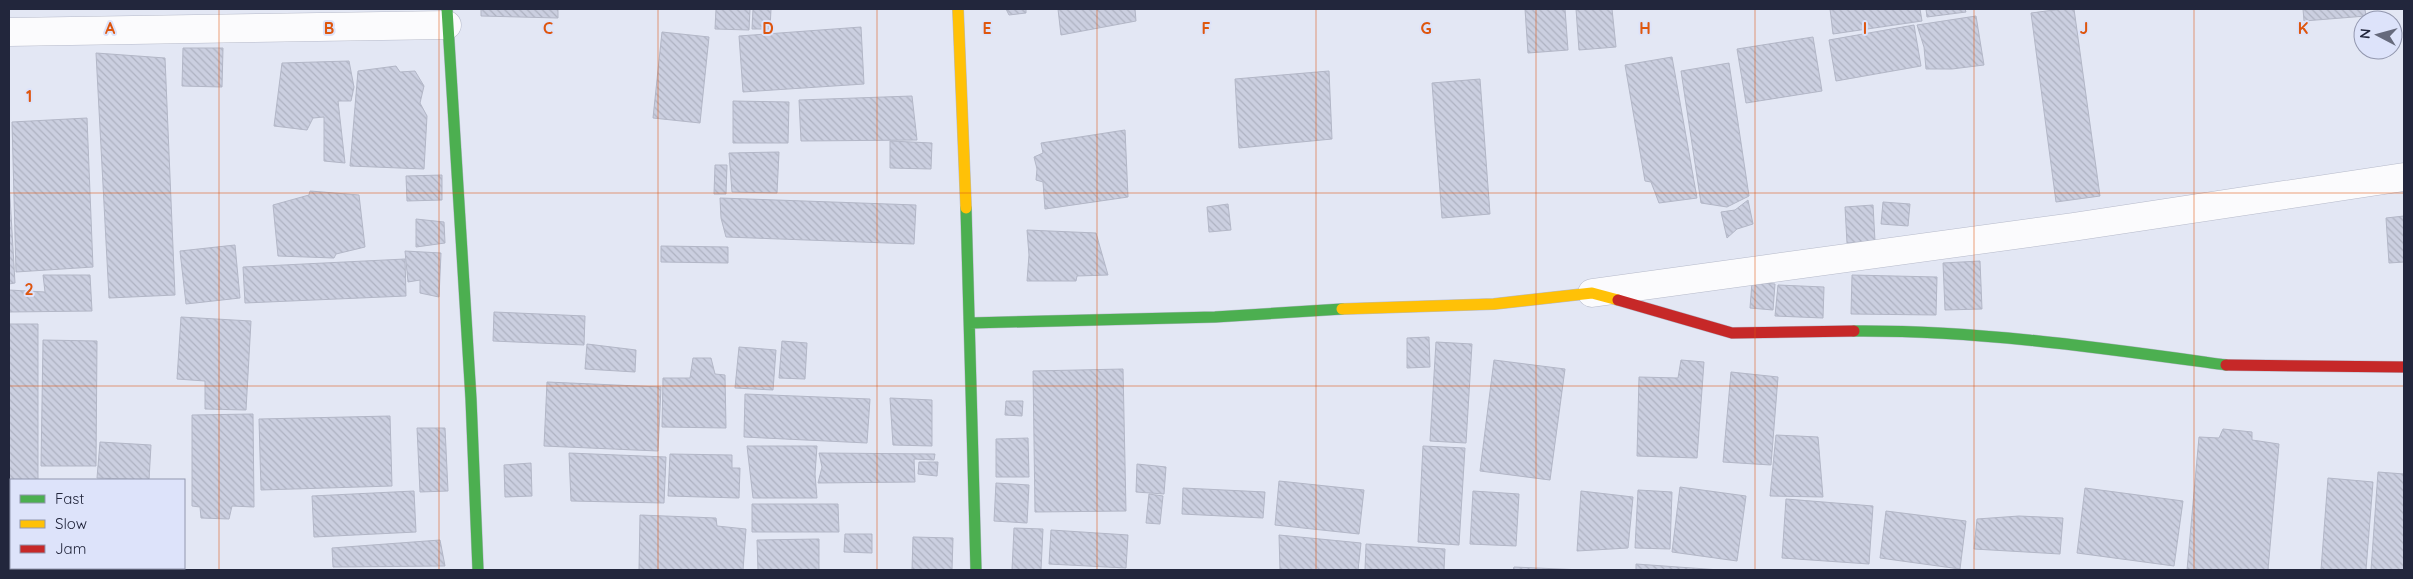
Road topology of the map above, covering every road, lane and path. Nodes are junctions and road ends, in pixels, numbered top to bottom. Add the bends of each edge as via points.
1 (958, 9) edge
2 (447, 17) edge
3 (9, 32) edge
4 (2404, 177) edge
5 (1592, 293) junction
6 (970, 323) junction
7 (2404, 367) edge
8 (478, 570) edge
9 (976, 570) edge

1 - 6 street
2 - 3 street
2 - 8 street via 472,399
4 - 5 street via 2073,227
5 - 6 street via 1494,304 1215,317
5 - 7 street via 1732,333 1979,335 2075,344 2226,365
6 - 9 street

